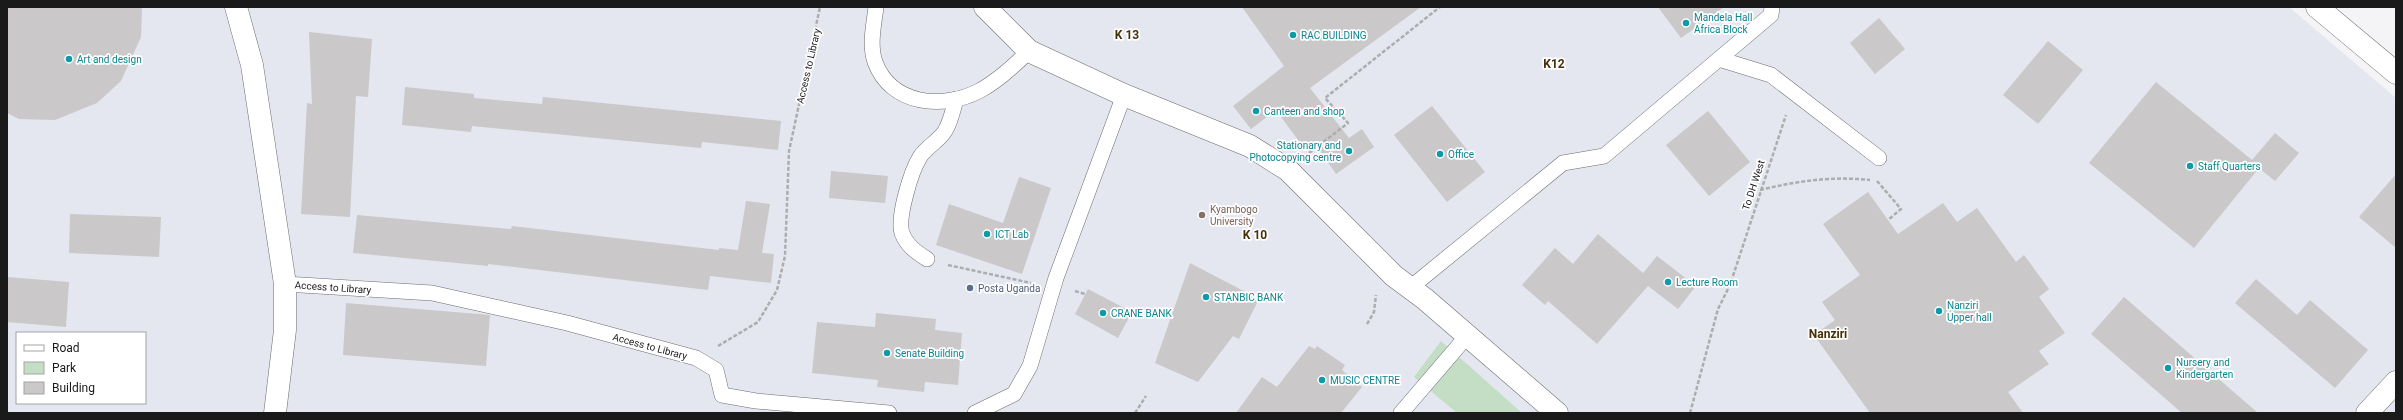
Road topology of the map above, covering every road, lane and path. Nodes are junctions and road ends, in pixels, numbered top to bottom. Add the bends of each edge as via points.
1 (236, 7) edge
2 (820, 7) edge
3 (876, 7) edge
4 (985, 7) edge
5 (1440, 7) edge
6 (1772, 7) edge
7 (2317, 7) edge
8 (1029, 51) junction
9 (1719, 59) junction
10 (2396, 73) edge
11 (1794, 91) junction
12 (1124, 95) junction
13 (956, 99) junction
14 (1879, 158) dead end
15 (1288, 170) junction
16 (1760, 190) junction
17 (1888, 220) dead end
18 (927, 259) joint
19 (285, 284) junction
20 (1054, 285) junction
21 (1410, 288) junction
22 (1468, 336) junction
23 (696, 358) junction
24 (2396, 382) edge
25 (1146, 396) dead end
26 (275, 413) edge
27 (889, 413) edge
28 (976, 413) edge
29 (1135, 413) edge
30 (1401, 413) edge
31 (1557, 413) edge
32 (1690, 413) edge
33 (2367, 413) edge

1 - 19 street via 252,65
2 - 23 path, Access to Library via 789,151 785,256 777,290 758,322
3 - 13 lane via 872,36 874,60 882,76 900,93 922,102
4 - 8 street
5 - 15 path via 1326,98 1348,123
6 - 9 lane via 1771,15
7 - 10 street
8 - 12 street
8 - 13 lane via 993,82
9 - 11 lane via 1771,75
9 - 21 lane via 1604,156 1563,163
11 - 14 lane
11 - 16 path, To DH West
12 - 15 street via 1250,146
12 - 20 lane
13 - 18 lane via 944,133 920,156 909,178 905,196 902,232 912,250
15 - 21 street via 1394,276
16 - 17 path via 1796,181 1841,177 1878,181 1901,209
16 - 32 path, To DH West via 1730,285 1718,309
18 - 20 path via 1018,282
19 - 23 lane, Access to Library via 432,293 567,323
19 - 26 street via 285,330
20 - 28 lane via 1030,366 1014,394
21 - 22 street
22 - 30 lane
22 - 31 street
23 - 27 lane via 716,370 722,395 756,401
24 - 33 street
25 - 29 path

